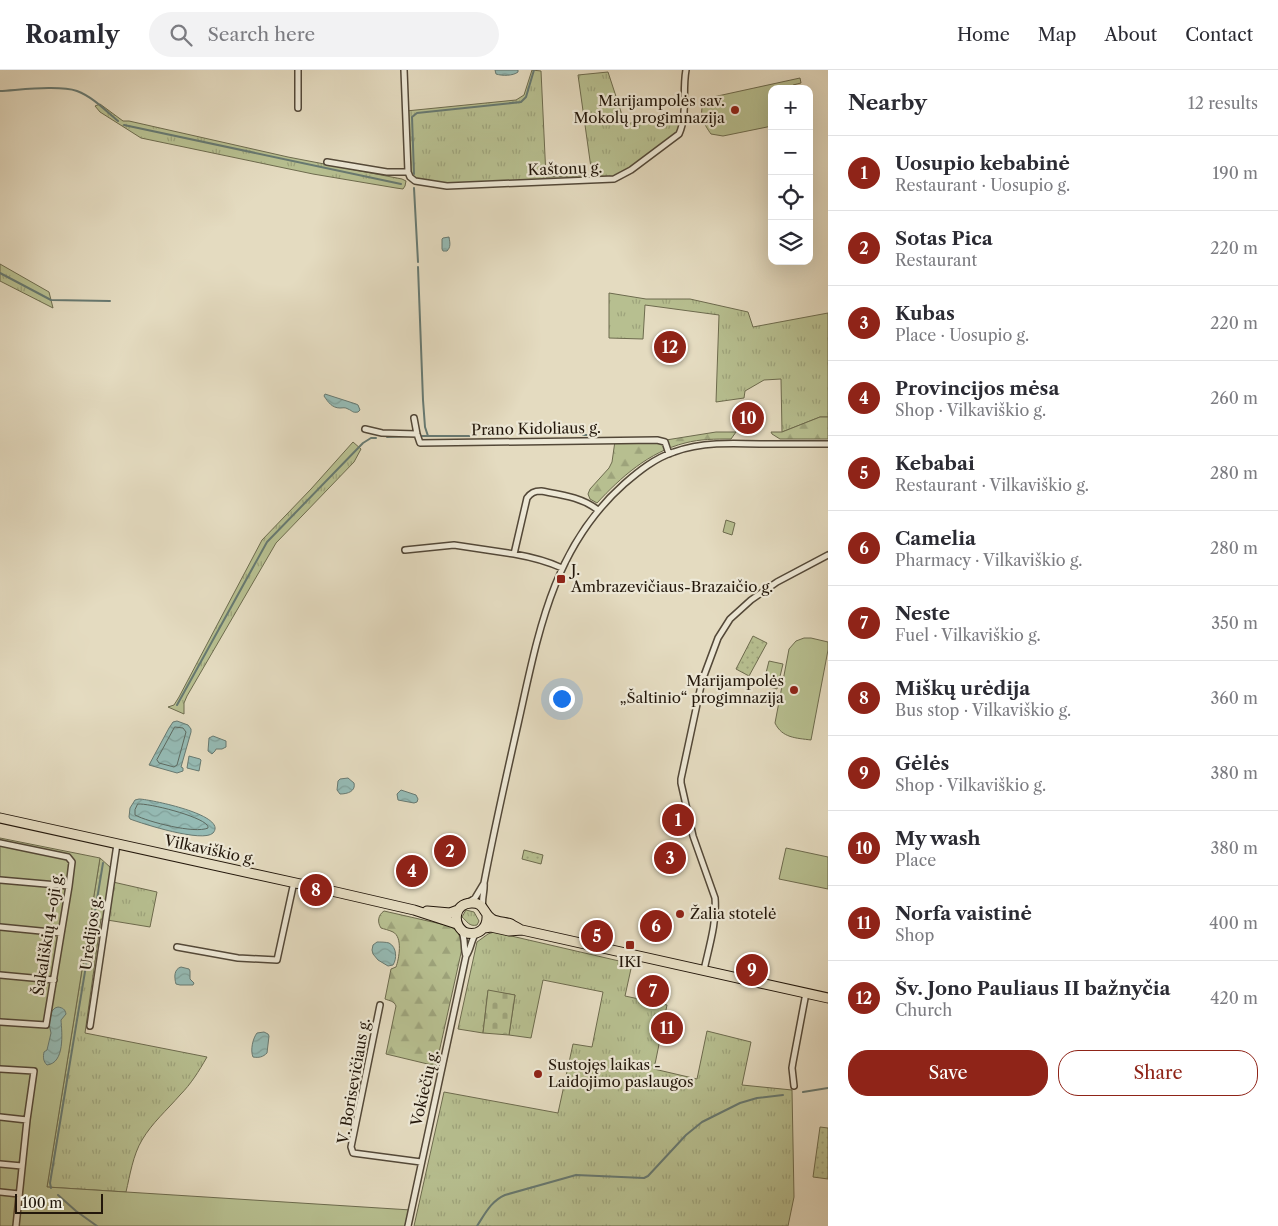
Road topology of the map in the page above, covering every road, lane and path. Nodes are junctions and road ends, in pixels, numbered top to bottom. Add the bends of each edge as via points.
1 (298, 70) edge
2 (404, 70) edge
3 (686, 70) edge
4 (298, 108) dead end
5 (327, 162) dead end
6 (408, 172) junction
7 (414, 418) dead end
8 (365, 428) dead end
9 (417, 434) junction
10 (828, 444) edge
11 (669, 454) junction
12 (598, 510) junction
13 (405, 550) dead end
14 (514, 554) junction
15 (828, 555) edge
16 (562, 568) junction
17 (0, 818) edge
18 (0, 843) edge
19 (117, 844) junction
20 (0, 880) edge
21 (294, 882) junction
22 (484, 883) junction
23 (69, 886) junction
24 (466, 904) junction
25 (414, 910) junction
26 (458, 910) junction
27 (485, 911) junction
28 (0, 927) edge
29 (459, 927) junction
30 (480, 930) junction
31 (522, 930) junction
32 (61, 933) junction
33 (177, 947) dead end
34 (466, 956) junction
35 (704, 970) junction
36 (0, 975) edge
37 (54, 980) junction
38 (806, 993) junction
39 (828, 998) edge
40 (380, 1006) dead end
41 (0, 1022) edge
42 (90, 1026) dead end
43 (0, 1069) edge
44 (794, 1086) dead end
45 (0, 1117) edge
46 (27, 1120) junction
47 (421, 1162) junction
48 (0, 1164) edge
49 (22, 1166) junction
50 (0, 1192) edge
51 (19, 1194) junction
52 (16, 1226) edge
53 (408, 1226) edge

1 - 4 street
2 - 6 street
3 - 6 street, Kaštonų g. via 685,113 679,134 614,180 447,186 415,181
5 - 6 street via 387,172
7 - 9 street
8 - 9 street via 382,433
9 - 11 street, Prano Kidoliaus g. via 420,443 657,440 665,442
10 - 11 street via 712,444
11 - 12 street via 634,475
12 - 14 street via 581,500 541,491 531,493 527,498
12 - 16 street
13 - 14 street via 454,545
14 - 16 street via 551,562
15 - 35 street via 777,582 730,619 718,638 702,681 681,778 692,836 716,905
16 - 22 street via 536,644
17 - 19 highway, Vilkaviškio g.
18 - 23 street, Šakališkių 4-oji g. via 68,857 72,862
19 - 21 highway, Vilkaviškio g.
19 - 42 street, Urėdijos g.
20 - 23 street
21 - 25 highway, Vilkaviškio g.
21 - 33 street via 277,960 238,958
22 - 24 street via 475,898
22 - 27 street via 482,904
23 - 32 street, Šakališkių 4-oji g.
24 - 26 highway
24 - 27 highway, Vilkaviškio g. via 476,903
25 - 26 highway, Vilkaviškio g.
25 - 29 highway, Vilkaviškio g.
26 - 29 highway
27 - 30 highway via 487,919
27 - 31 highway, Vilkaviškio g. via 491,918
28 - 32 street
29 - 30 highway, Vilkaviškio g. via 467,933
29 - 34 street, Vokiečių g. via 465,938
30 - 31 highway, Vilkaviškio g. via 491,927
30 - 34 street, Vokiečių g. via 472,939
31 - 35 highway, Vilkaviškio g.
32 - 37 street, Šakališkių 4-oji g.
34 - 47 street, Vokiečių g.
35 - 38 highway, Vilkaviškio g.
36 - 37 street
37 - 41 street, Šakališkių 4-oji g. via 46,1025
38 - 39 highway, Vilkaviškio g.
38 - 44 street via 793,1062
40 - 47 street, V. Borisevičiaus g. via 353,1153
43 - 46 street via 34,1071
45 - 46 street
46 - 49 street
47 - 53 street, Vokiečių g.
48 - 49 street
49 - 51 street
50 - 51 street
51 - 52 street

